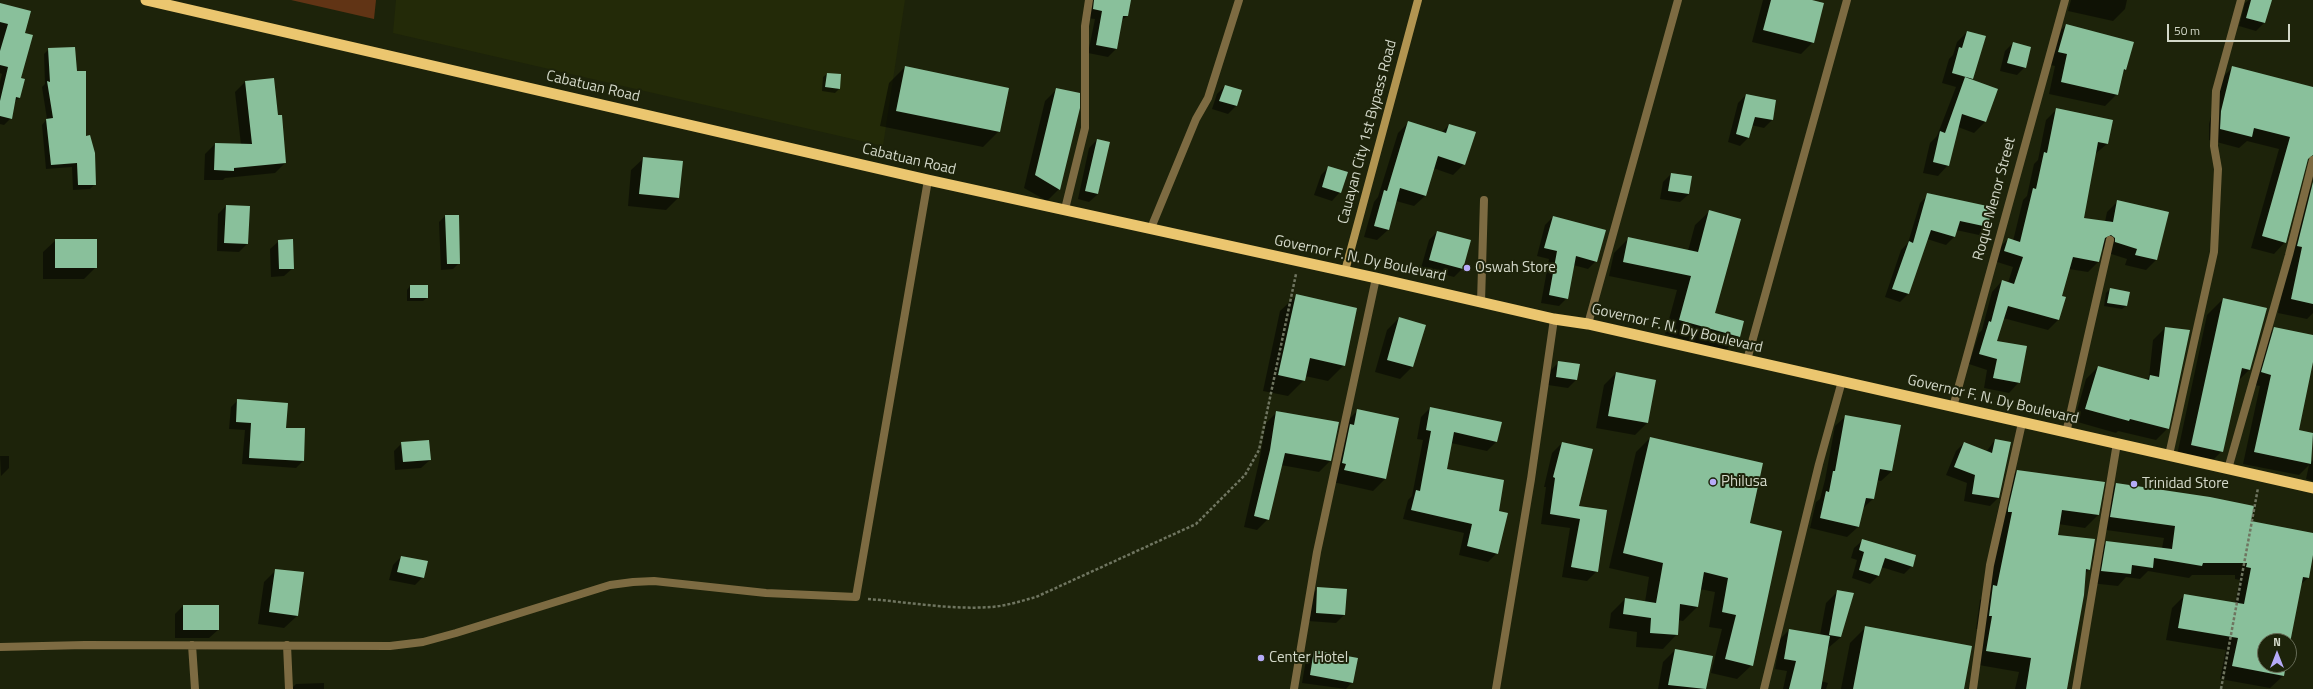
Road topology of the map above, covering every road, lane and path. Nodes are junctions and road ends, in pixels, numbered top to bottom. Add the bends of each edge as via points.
1 (146, 0) edge
2 (1089, 0) edge
3 (1239, 0) edge
4 (1418, 0) edge
5 (1678, 0) edge
6 (1847, 0) edge
7 (2065, 0) edge
8 (2241, 0) edge
9 (2313, 160) edge
10 (928, 180) junction
11 (1484, 200) dead end
12 (1033, 203) joint
13 (1065, 209) junction
14 (1151, 228) junction
15 (2110, 240) dead end
16 (1298, 261) junction
17 (1345, 271) junction
18 (1376, 278) junction
19 (1481, 302) junction
20 (1554, 319) junction
21 (1588, 324) junction
22 (1747, 360) junction
23 (1842, 380) junction
24 (1953, 407) junction
25 (2022, 423) junction
26 (2066, 433) junction
27 (2116, 443) junction
28 (2169, 455) junction
29 (2228, 469) junction
30 (2260, 476) junction
31 (2313, 488) edge
32 (856, 598) junction
33 (192, 645) junction
34 (287, 645) junction
35 (0, 647) edge
36 (195, 689) edge
37 (289, 689) edge
38 (1294, 689) edge
39 (1496, 689) edge
40 (1764, 689) edge
41 (1973, 689) edge
42 (2076, 689) edge
43 (2221, 689) edge

1 - 10 highway, Cabatuan Road
2 - 13 street via 1085,26 1085,128
3 - 14 street via 1208,98 1196,119
4 - 17 main road, Cauayan City 1st Bypass Road
5 - 21 street
6 - 22 street
7 - 24 street, Roque Menor Street
8 - 28 street via 2216,91 2214,146 2218,169 2214,252
9 - 29 street via 2289,255
10 - 12 highway, Cabatuan Road
10 - 32 street
11 - 19 street
12 - 13 highway, Governor F. N. Dy Boulevard
13 - 14 highway, Governor F. N. Dy Boulevard
14 - 16 highway, Governor F. N. Dy Boulevard
15 - 26 street
16 - 17 highway, Governor F. N. Dy Boulevard
16 - 32 path via 1259,450 1245,475 1196,524 1036,597 1014,604 972,607
17 - 18 highway, Governor F. N. Dy Boulevard
18 - 19 highway, Governor F. N. Dy Boulevard
18 - 38 street via 1317,552
19 - 20 highway, Governor F. N. Dy Boulevard
20 - 21 highway, Governor F. N. Dy Boulevard
20 - 39 street via 1531,479
21 - 22 highway, Governor F. N. Dy Boulevard
22 - 23 highway, Governor F. N. Dy Boulevard
23 - 24 highway, Governor F. N. Dy Boulevard
23 - 40 street
24 - 25 highway, Governor F. N. Dy Boulevard
25 - 26 highway, Governor F. N. Dy Boulevard
25 - 41 street via 1990,565
26 - 27 highway, Governor F. N. Dy Boulevard
27 - 28 highway, Governor F. N. Dy Boulevard
27 - 42 street
28 - 29 highway, Governor F. N. Dy Boulevard
29 - 30 highway, Governor F. N. Dy Boulevard
30 - 31 highway, Governor F. N. Dy Boulevard
30 - 43 path
32 - 34 street via 766,593 654,581 633,582 610,585 423,642 364,647
33 - 34 street
33 - 35 street
33 - 36 street
34 - 37 street

